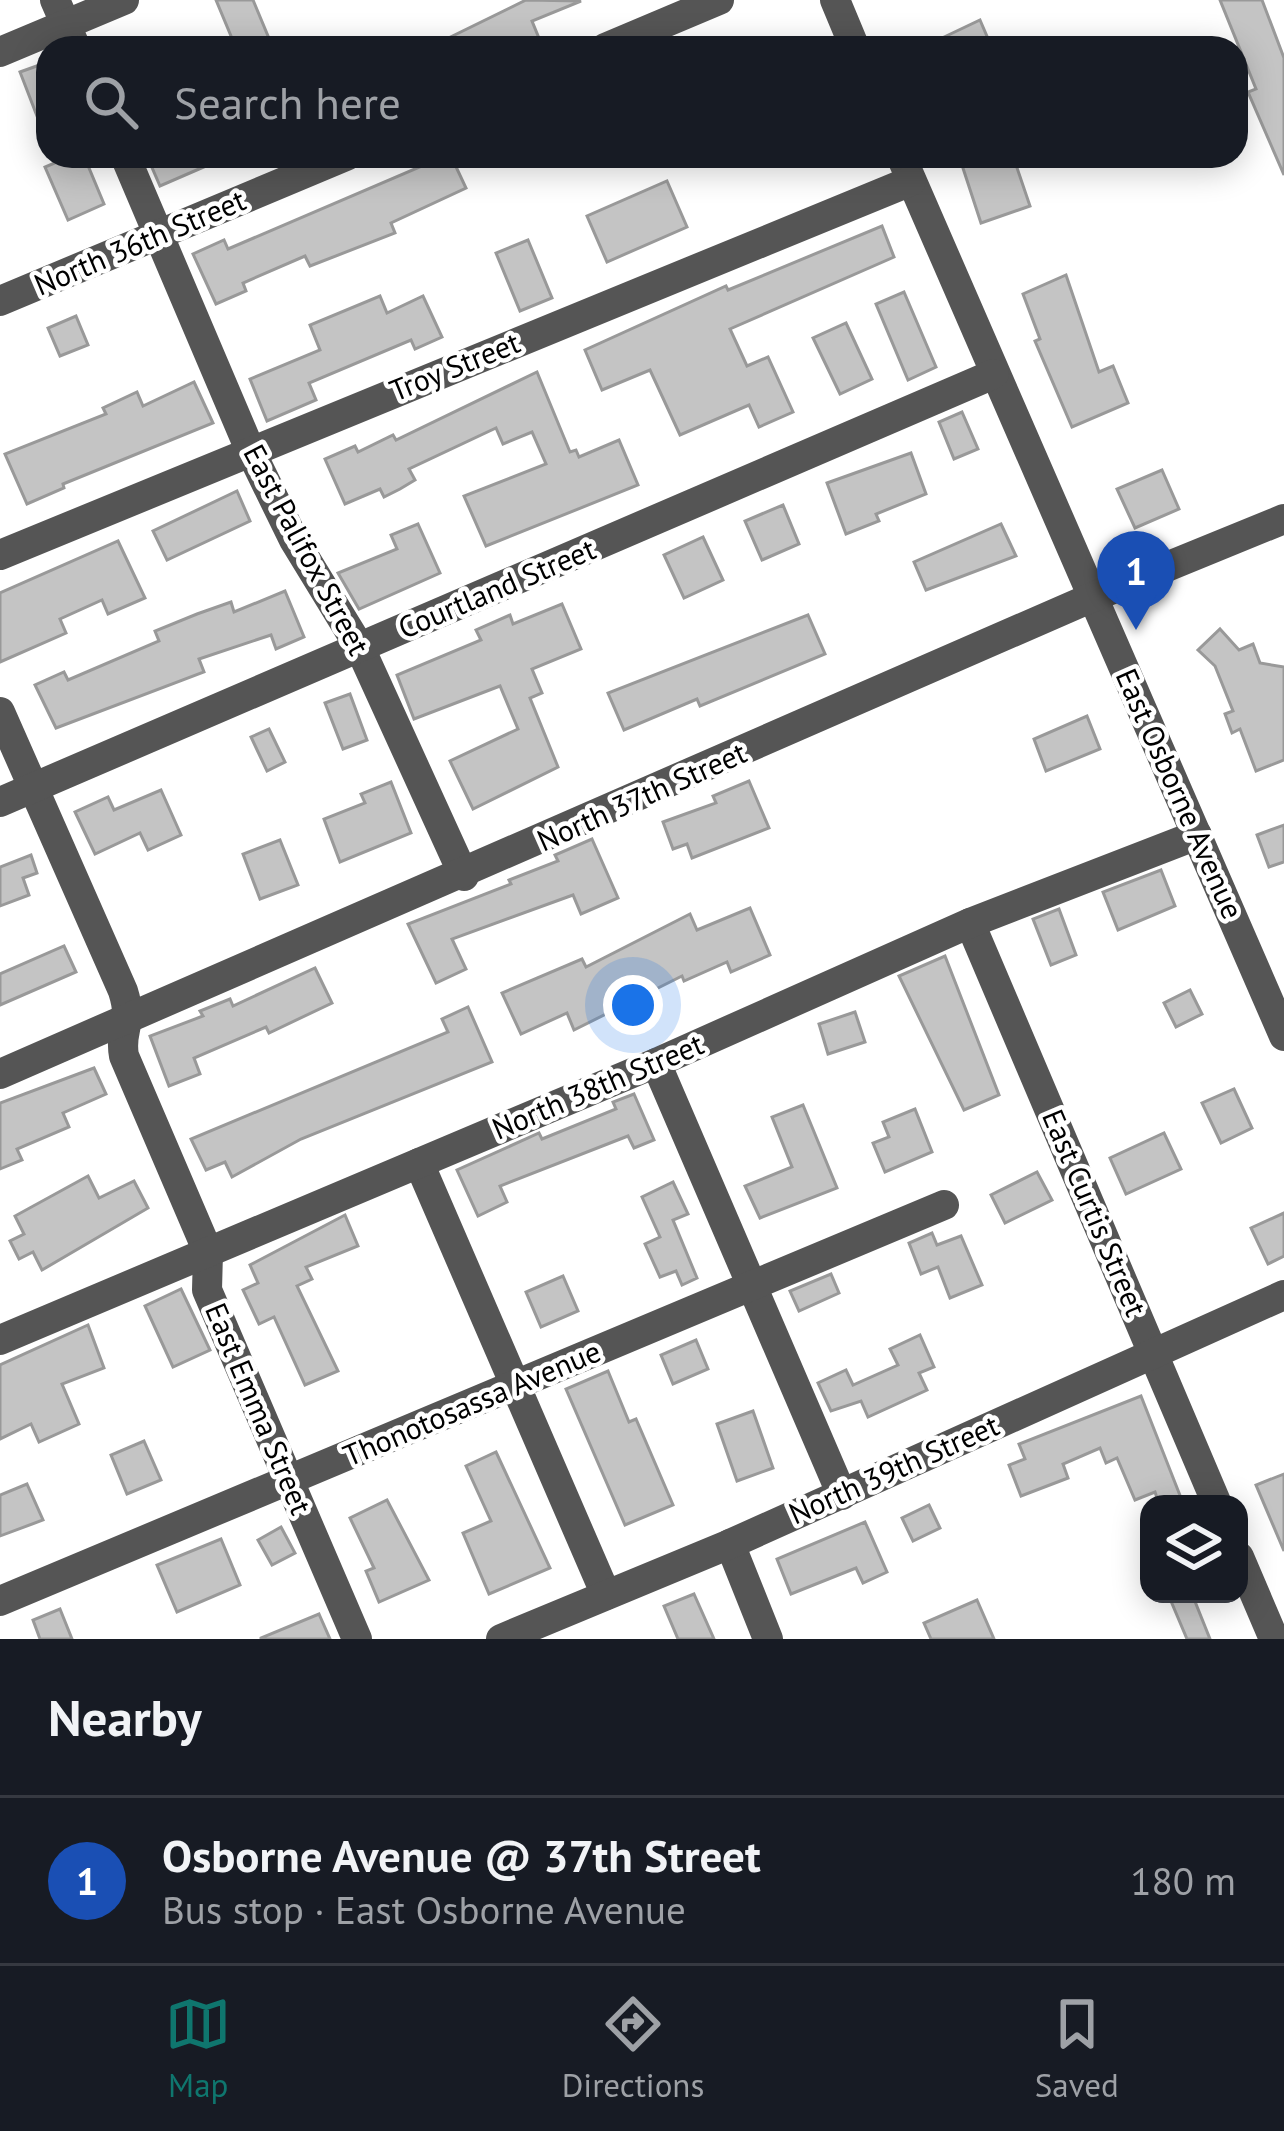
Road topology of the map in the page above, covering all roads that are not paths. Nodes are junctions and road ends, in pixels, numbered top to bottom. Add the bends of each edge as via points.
1 (124, 0) edge
2 (719, 0) edge
3 (835, 0) edge
4 (66, 24) edge
5 (38, 36) edge
6 (633, 36) edge
7 (850, 36) edge
8 (36, 37) edge
9 (0, 52) edge
10 (130, 168) edge
11 (317, 168) edge
12 (906, 168) edge
13 (160, 234) junction
14 (0, 302) edge
15 (994, 374) junction
16 (250, 450) junction
17 (1284, 520) edge
18 (0, 555) edge
19 (1093, 597) junction
20 (360, 648) junction
21 (0, 712) edge
22 (32, 788) junction
23 (0, 802) edge
24 (1197, 835) junction
25 (464, 876) junction
26 (970, 922) junction
27 (131, 1018) junction
28 (1284, 1036) edge
29 (656, 1063) junction
30 (0, 1074) edge
31 (419, 1163) junction
32 (944, 1205) dead end
33 (208, 1252) junction
34 (752, 1284) junction
35 (1284, 1295) edge
36 (0, 1340) edge
37 (1153, 1352) junction
38 (517, 1386) junction
39 (290, 1481) junction
40 (842, 1495) junction
41 (1213, 1495) edge
42 (730, 1544) junction
43 (1248, 1578) edge
44 (606, 1595) junction
45 (0, 1601) edge
46 (357, 1639) edge
47 (502, 1639) edge
48 (768, 1639) edge
49 (1274, 1639) edge

1 - 4 street
2 - 6 street
3 - 7 street
4 - 5 street
8 - 9 street
10 - 13 street, East Palifox Street
11 - 13 street, North 36th Street
12 - 15 street, East Osborne Avenue
12 - 16 street, Troy Street
13 - 14 street, North 36th Street
13 - 16 street, East Palifox Street
15 - 19 street, East Osborne Avenue
15 - 20 street, Courtland Street
16 - 18 street, Troy Street
16 - 20 street, East Palifox Street
17 - 19 street, North 37th Street
19 - 24 street, East Osborne Avenue
19 - 25 street, North 37th Street
20 - 22 street, Courtland Street
20 - 25 street, East Palifox Street
21 - 22 street, East Emma Street
22 - 23 street, Courtland Street
22 - 27 street, East Emma Street
24 - 26 street, North 38th Street
24 - 28 street, East Osborne Avenue
25 - 27 street, North 37th Street
26 - 29 street, North 38th Street
26 - 37 street, East Curtis Street
27 - 30 street, North 37th Street
27 - 33 street, East Emma Street via 124,1056
29 - 31 street, North 38th Street
29 - 34 street
31 - 33 street, North 38th Street
31 - 38 street
32 - 34 street, Thonotosassa Avenue
33 - 36 street, North 38th Street
33 - 39 street, East Emma Street via 207,1290
34 - 38 street, Thonotosassa Avenue
34 - 40 street
35 - 37 street, North 39th Street
37 - 40 street, North 39th Street
37 - 41 street, East Curtis Street
38 - 39 street, Thonotosassa Avenue
38 - 44 street
39 - 45 street, Thonotosassa Avenue
39 - 46 street, East Emma Street
40 - 42 street, North 39th Street
42 - 44 street, North 39th Street
42 - 48 street
43 - 49 street
44 - 47 street, North 39th Street

